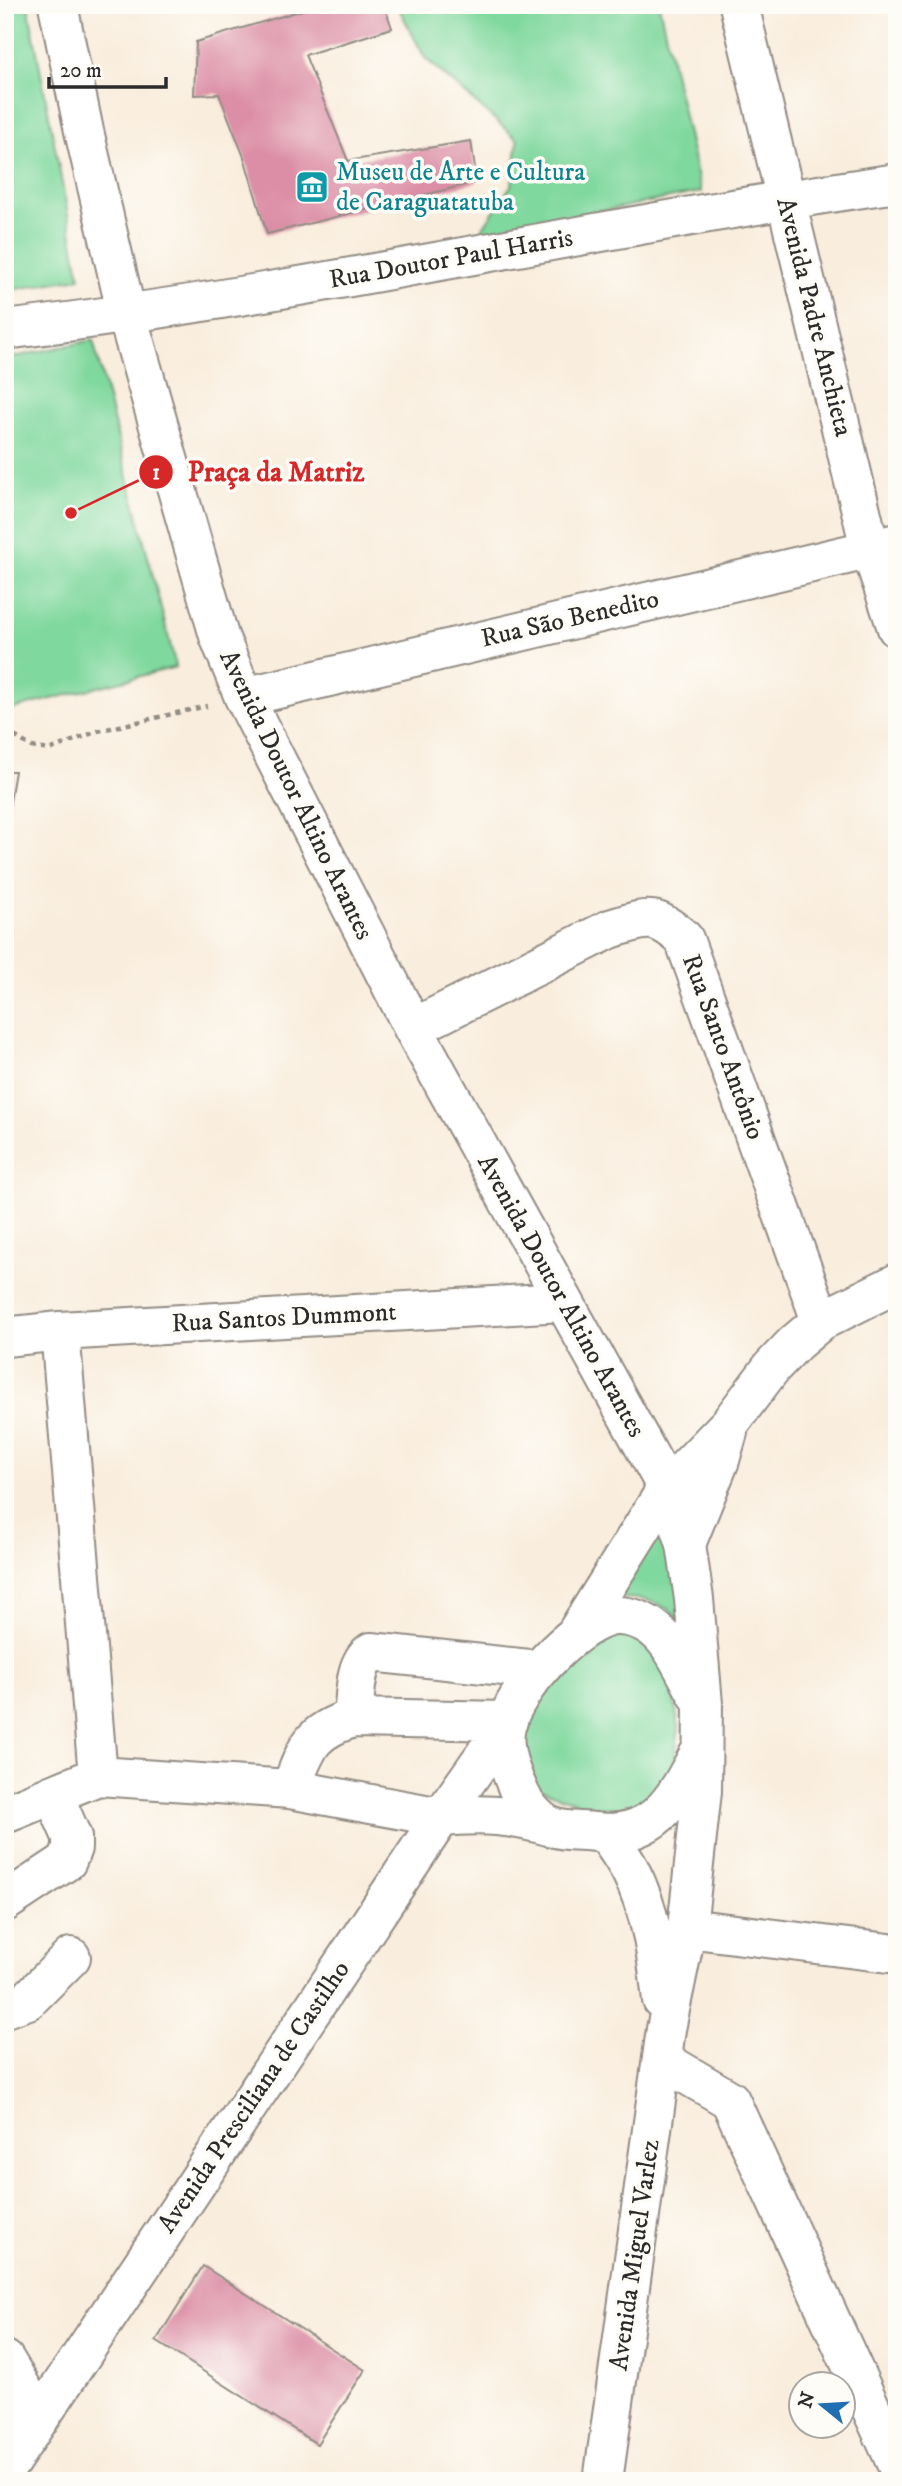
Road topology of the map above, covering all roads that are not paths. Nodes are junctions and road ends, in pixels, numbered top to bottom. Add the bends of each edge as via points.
1 (58, 5) edge
2 (739, 5) edge
3 (897, 183) edge
4 (786, 199) junction
5 (127, 315) junction
6 (5, 330) edge
7 (883, 545) edge
8 (897, 628) edge
9 (244, 697) junction
10 (413, 1028) junction
11 (897, 1283) edge
12 (563, 1302) junction
13 (821, 1321) junction
14 (60, 1331) junction
15 (5, 1336) edge
16 (730, 1423) junction
17 (667, 1488) junction
18 (686, 1544) junction
19 (575, 1634) junction
20 (539, 1670) junction
21 (703, 1704) junction
22 (353, 1718) junction
23 (507, 1723) junction
24 (702, 1747) junction
25 (98, 1776) junction
26 (290, 1789) junction
27 (53, 1794) junction
28 (5, 1814) edge
29 (441, 1817) junction
30 (552, 1827) junction
31 (606, 1833) junction
32 (5, 1902) edge
33 (687, 1928) junction
34 (897, 1954) edge
35 (71, 1956) dead end
36 (5, 2008) edge
37 (664, 2045) junction
38 (5, 2360) edge
39 (40, 2418) junction
40 (897, 2465) edge
41 (5, 2470) edge
42 (603, 2481) edge

1 - 5 street, Avenida Doutor Altino Arantes
2 - 4 street, Avenida Padre Anchieta
3 - 4 street, Rua Doutor Paul Harris
4 - 5 street, Rua Doutor Paul Harris
4 - 7 street, Avenida Padre Anchieta
5 - 6 street, Rua Doutor Paul Harris
5 - 9 street, Avenida Doutor Altino Arantes via 219,636
7 - 8 street, Avenida Padre Anchieta
7 - 9 street, Rua São Benedito
9 - 10 street, Avenida Doutor Altino Arantes
10 - 12 street, Avenida Doutor Altino Arantes
10 - 13 street, Rua Santo Antônio via 610,929 645,919 667,924 684,939
11 - 13 street
12 - 14 street, Rua Santos Dummont
12 - 17 street, Avenida Doutor Altino Arantes
13 - 16 street via 772,1367
14 - 15 street, Rua Santos Dummont
14 - 25 street
16 - 17 street
16 - 18 street
17 - 18 street, Avenida Doutor Altino Arantes
17 - 19 street
18 - 21 street, Avenida Doutor Altino Arantes
19 - 20 street
19 - 21 street via 610,1617 644,1622 657,1630 673,1651
20 - 22 street via 371,1652 359,1667
20 - 23 street
21 - 24 street
22 - 23 street
22 - 26 street via 320,1732
23 - 29 street, Avenida Presciliana de Castilho
23 - 30 street via 507,1750 520,1795
24 - 31 street via 671,1804 656,1819
24 - 33 street via 702,1791
25 - 26 street
25 - 27 street
26 - 29 street
27 - 28 street
27 - 32 street via 72,1837 67,1861
29 - 30 street via 497,1815
29 - 39 street, Avenida Presciliana de Castilho
30 - 31 street
31 - 37 street via 631,1871 643,1904 657,1956
33 - 34 street
33 - 37 street
35 - 36 street via 28,2000
37 - 40 street via 730,2099
37 - 42 street, Avenida Miguel Varlez
38 - 39 street
39 - 41 street, Avenida Presciliana de Castilho

